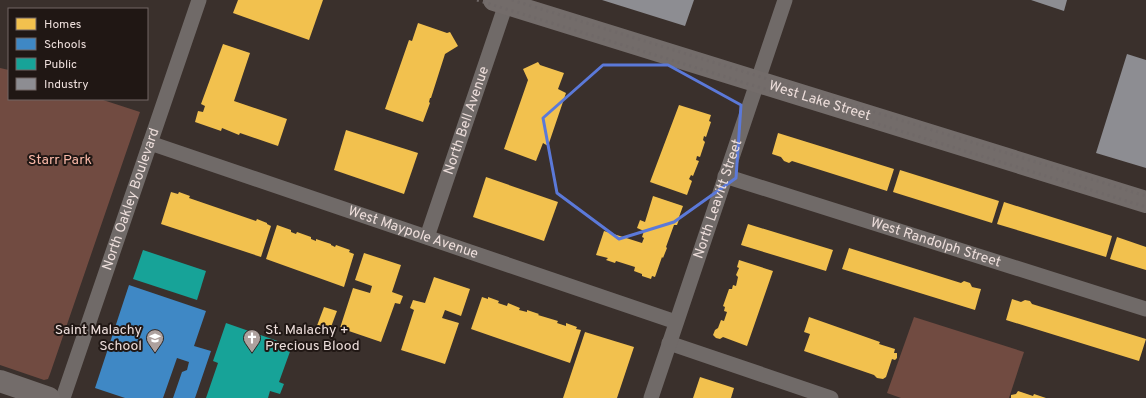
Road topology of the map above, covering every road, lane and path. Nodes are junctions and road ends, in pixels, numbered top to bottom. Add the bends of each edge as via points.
1 (199, 0) edge
2 (785, 0) edge
3 (500, 2) edge
4 (757, 82) junction
5 (150, 143) junction
6 (725, 176) junction
7 (1146, 202) edge
8 (427, 237) junction
9 (1146, 309) edge
10 (676, 322) junction
11 (669, 343) junction
12 (0, 381) edge
13 (49, 398) edge
14 (63, 398) edge
15 (651, 398) edge
16 (831, 398) edge

1 - 5 street, North Oakley Boulevard
2 - 4 street, North Leavitt Street
3 - 4 main road, West Lake Street
3 - 8 street, North Bell Avenue
4 - 6 street, North Leavitt Street
4 - 7 main road, West Lake Street
5 - 8 street, West Maypole Avenue
5 - 14 street, North Oakley Boulevard
6 - 9 street, West Randolph Street
6 - 10 street, North Leavitt Street
8 - 10 street, West Maypole Avenue
10 - 11 street, North Leavitt Street
11 - 15 street, North Leavitt Street
11 - 16 street
12 - 13 main road

